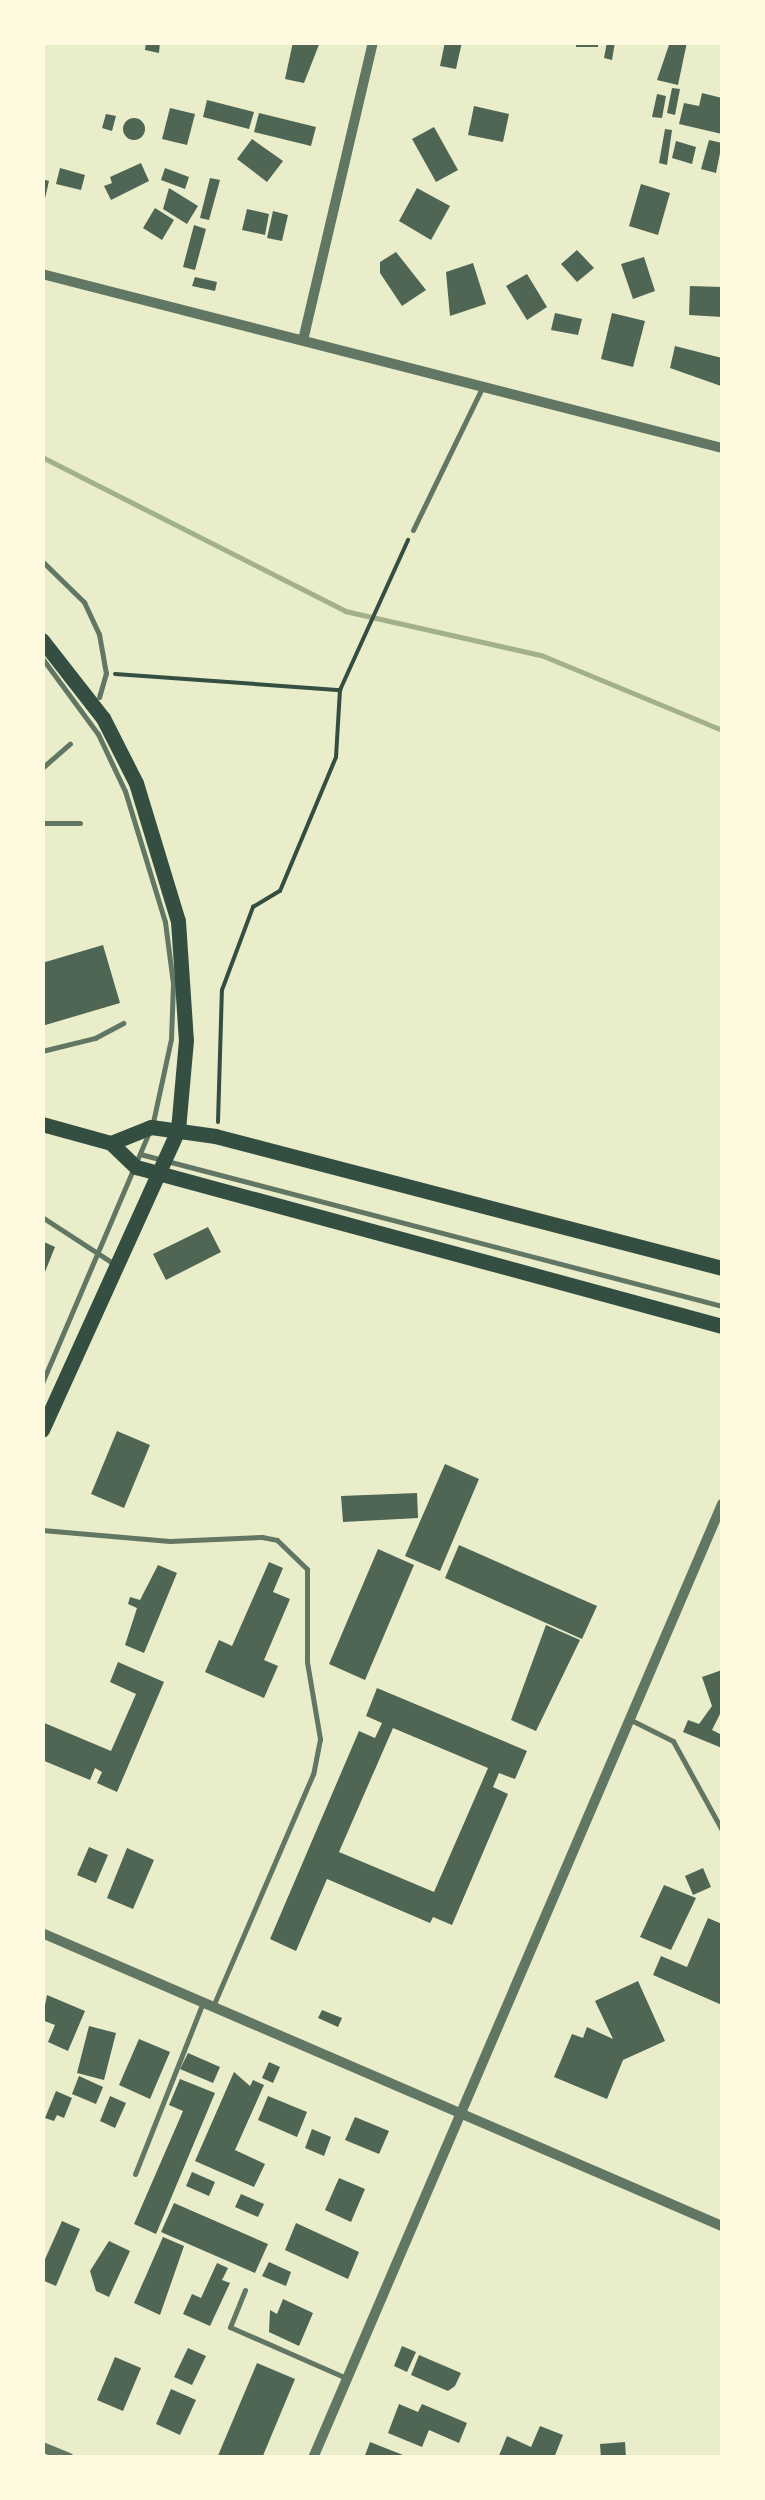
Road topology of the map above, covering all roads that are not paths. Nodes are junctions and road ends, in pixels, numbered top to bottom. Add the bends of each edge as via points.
1 (373, 42) edge
2 (42, 274) edge
3 (304, 336) junction
4 (484, 385) junction
5 (722, 448) edge
6 (412, 530) road end
7 (42, 561) edge
8 (42, 640) edge
9 (42, 658) edge
10 (98, 697) dead end
11 (70, 744) dead end
12 (42, 768) edge
13 (42, 824) edge
14 (80, 824) dead end
15 (123, 1022) dead end
16 (42, 1051) edge
17 (42, 1124) edge
18 (151, 1127) junction
19 (178, 1130) junction
20 (110, 1143) junction
21 (138, 1160) junction
22 (164, 1166) junction
23 (42, 1217) edge
24 (107, 1259) junction
25 (722, 1268) edge
26 (722, 1306) edge
27 (722, 1326) edge
28 (42, 1382) edge
29 (44, 1424) edge
30 (721, 1510) edge
31 (42, 1530) edge
32 (630, 1720) junction
33 (722, 1830) edge
34 (42, 1933) edge
35 (208, 2004) junction
36 (464, 2112) junction
37 (135, 2174) dead end
38 (722, 2226) edge
39 (245, 2290) dead end
40 (346, 2378) junction
41 (42, 2446) edge
42 (69, 2458) edge
43 (313, 2458) edge

1 - 3 street
2 - 3 street
3 - 4 street
4 - 5 street
4 - 6 lane
7 - 10 lane via 84,602 106,673
8 - 19 main road via 103,718 160,852 185,978
9 - 18 lane via 98,734 125,790 165,922 171,1039
11 - 12 lane
13 - 14 lane
15 - 16 lane via 96,1038
17 - 20 main road
18 - 19 main road
18 - 20 main road
18 - 21 lane
19 - 22 main road
19 - 25 main road
20 - 21 main road
21 - 22 main road
21 - 24 lane
22 - 24 main road
22 - 26 lane
22 - 27 main road
23 - 24 lane
24 - 28 lane
24 - 29 main road
30 - 32 street
31 - 35 lane via 170,1540 262,1537 287,1548 307,1569 307,1662 320,1738 314,1774
32 - 33 lane via 672,1741
32 - 36 street
34 - 35 street
35 - 36 street
35 - 37 lane
36 - 38 street
36 - 40 street
39 - 40 lane via 230,2327
40 - 43 street
41 - 42 street

